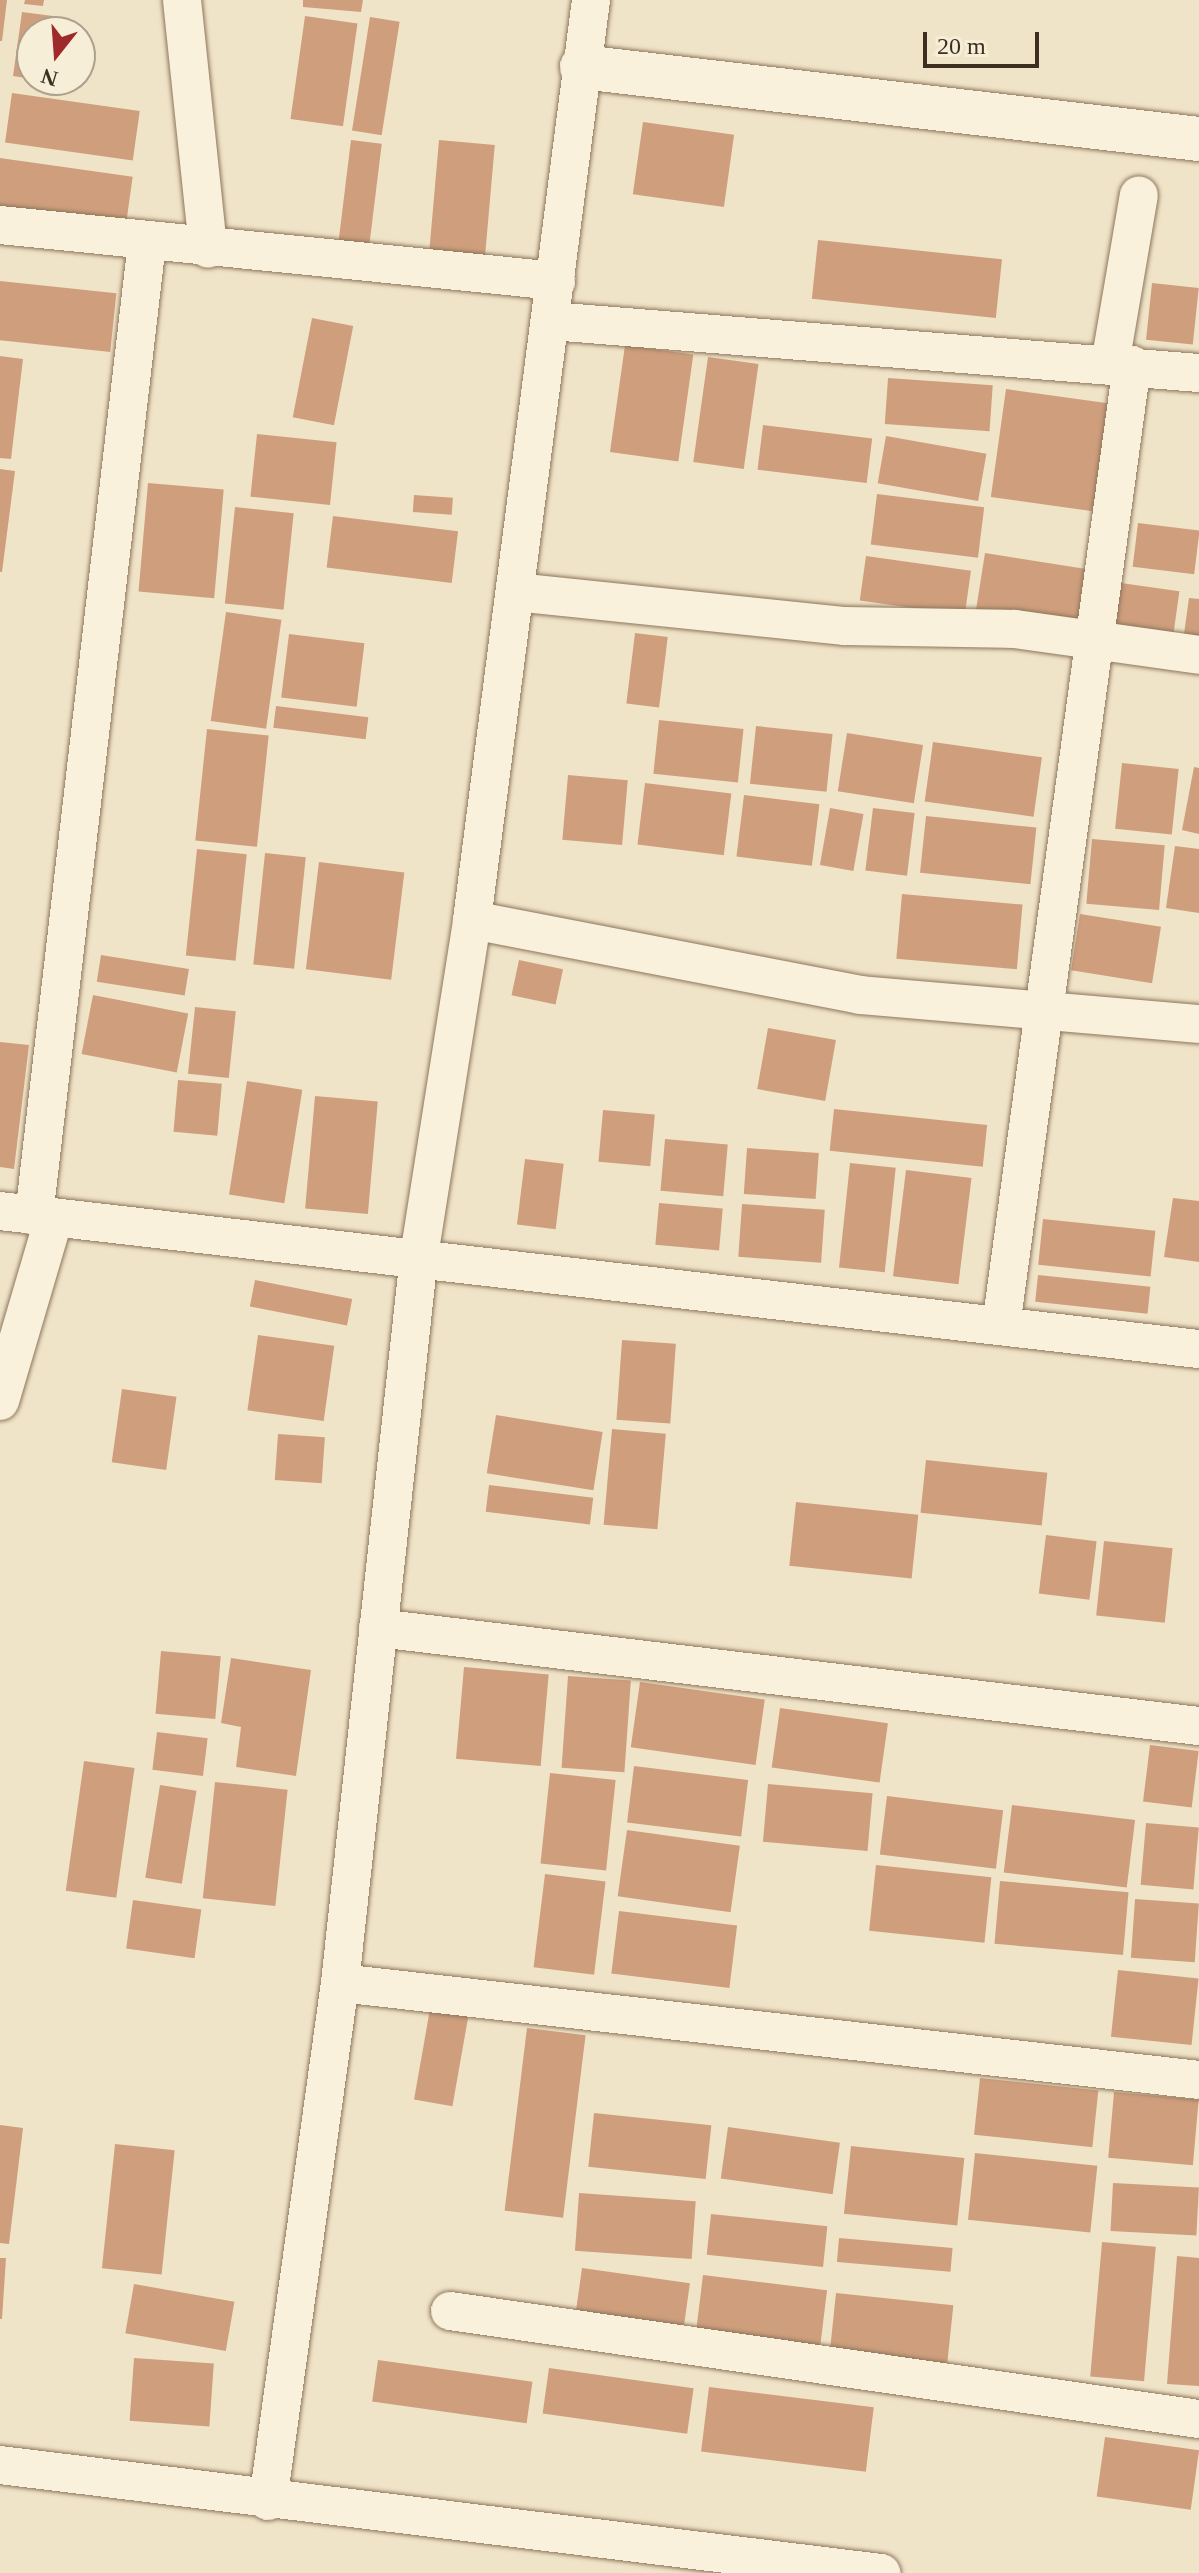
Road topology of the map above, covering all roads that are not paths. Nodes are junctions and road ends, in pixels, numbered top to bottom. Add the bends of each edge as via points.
1 (182, 0) edge
2 (591, 0) edge
3 (582, 67) junction
4 (1199, 139) edge
5 (1139, 195) dead end
6 (0, 225) edge
7 (147, 242) junction
8 (208, 249) junction
9 (556, 281) junction
10 (551, 321) junction
11 (1121, 364) junction
12 (1199, 373) edge
13 (515, 592) junction
14 (1095, 640) junction
15 (1199, 655) edge
16 (472, 920) junction
17 (1042, 1015) junction
18 (1199, 1024) edge
19 (29, 1215) edge
20 (419, 1256) junction
21 (1001, 1326) junction
22 (1199, 1349) edge
23 (0, 1401) edge
24 (378, 1628) junction
25 (1199, 1726) edge
26 (340, 1983) junction
27 (1199, 2080) edge
28 (450, 2311) dead end
29 (1199, 2419) edge
30 (0, 2465) edge
31 (268, 2501) junction
32 (881, 2573) edge

1 - 8 street
2 - 3 street
3 - 4 street
3 - 9 street
5 - 11 street
6 - 7 street
7 - 8 street
7 - 19 street
8 - 9 street
9 - 10 street
10 - 11 street
10 - 13 street
11 - 12 street
11 - 14 street
13 - 14 street via 830,624 1015,629
13 - 16 street
14 - 15 street
14 - 17 street
16 - 17 street via 860,995
16 - 20 street
17 - 18 street
17 - 21 street
19 - 20 street
19 - 23 street
20 - 21 street
20 - 24 street
21 - 22 street
24 - 25 street
24 - 26 street
26 - 27 street
26 - 31 street
28 - 29 street
30 - 31 street
31 - 32 street

